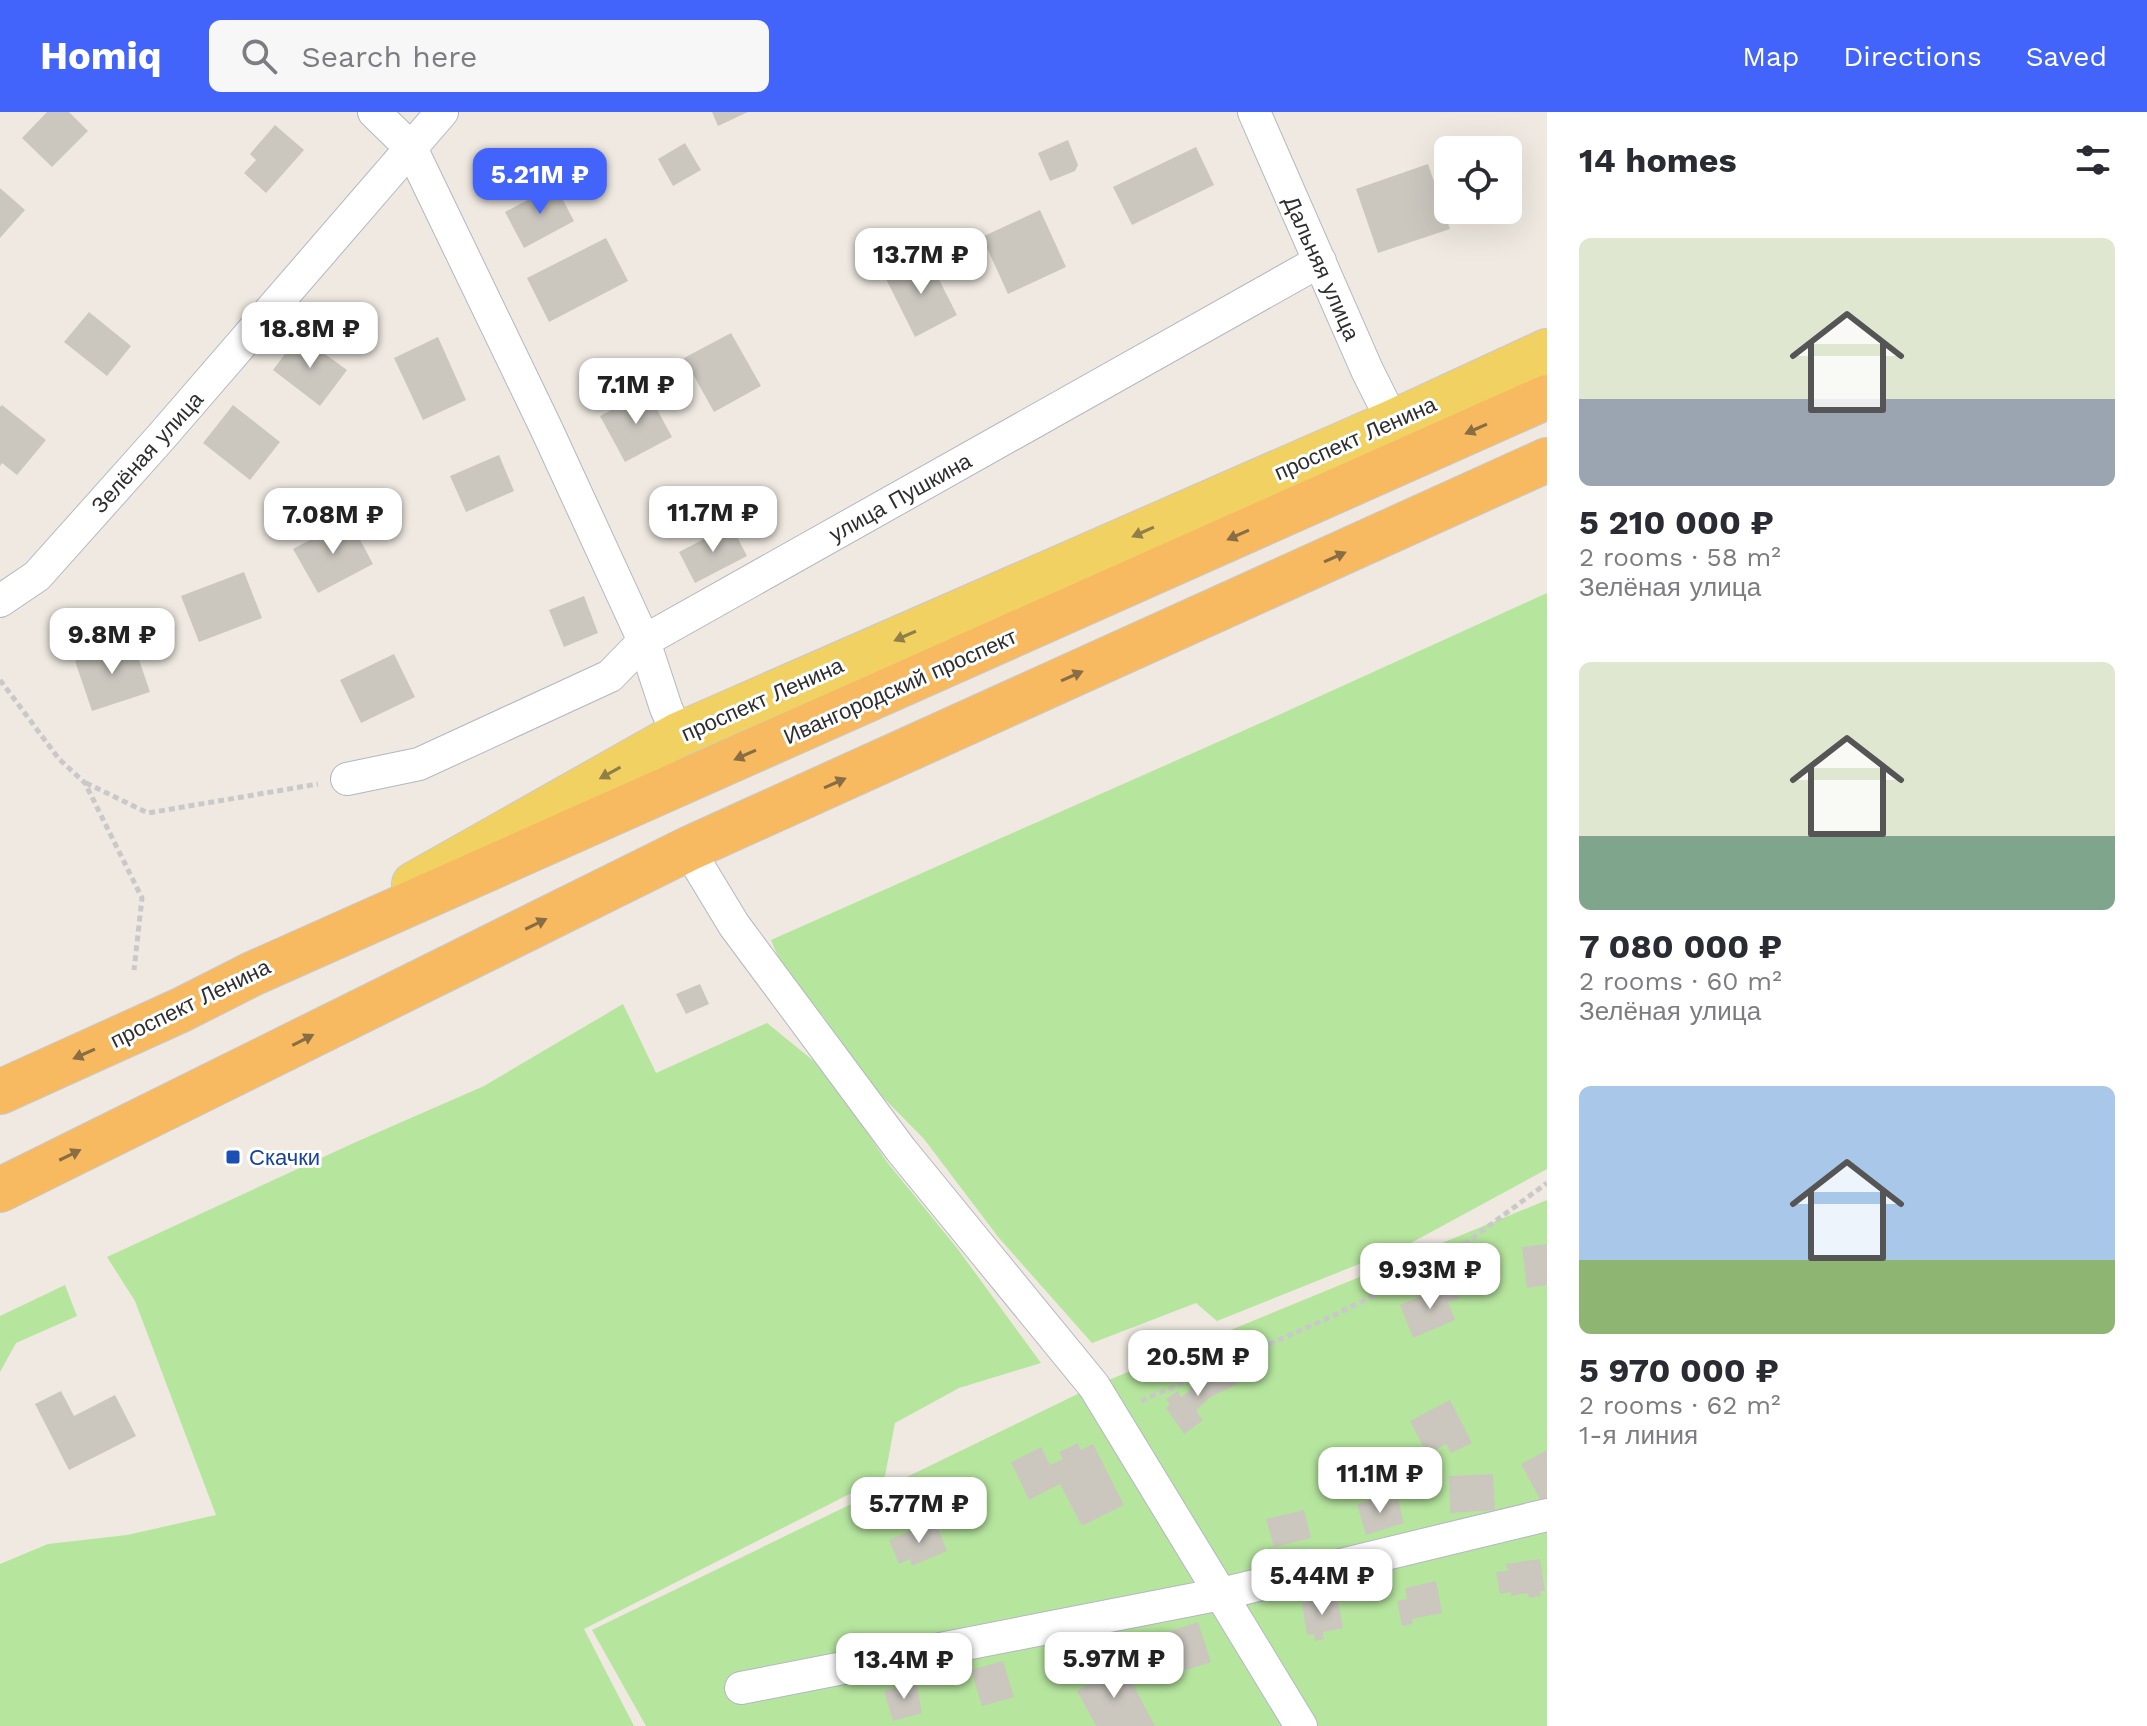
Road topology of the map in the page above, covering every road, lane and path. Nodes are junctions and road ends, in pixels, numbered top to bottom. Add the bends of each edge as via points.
1 (374, 112) edge
2 (442, 112) edge
3 (1254, 112) edge
4 (411, 148) junction
5 (1320, 261) junction
6 (1547, 351) edge
7 (1547, 397) edge
8 (1393, 422) junction
9 (1547, 460) edge
10 (0, 601) edge
11 (644, 641) junction
12 (0, 680) edge
13 (678, 735) junction
14 (347, 779) joint
15 (85, 783) junction
16 (688, 849) junction
17 (134, 970) dead end
18 (252, 974) junction
19 (0, 1092) edge
20 (1547, 1183) edge
21 (0, 1190) edge
22 (1111, 1415) junction
23 (1547, 1515) edge
24 (1221, 1594) junction
25 (741, 1688) dead end
26 (1301, 1726) edge

1 - 4 street
2 - 4 street, Зелёная улица
3 - 5 street, Дальняя улица
4 - 10 street, Зелёная улица via 37,576
4 - 11 street
5 - 8 street, Дальняя улица
5 - 11 street, улица Пушкина
6 - 8 main road, проспект Ленина
7 -> 18 highway, Ивангородский проспект
8 -> 13 main road, проспект Ленина
16 -> 9 highway
11 - 13 street
11 - 14 street, улица Пушкина via 610,676 419,764
12 - 15 path via 59,759
13 -> 18 main road, проспект Ленина
14 - 15 path via 148,813
15 - 17 path via 142,898
21 -> 16 highway
16 - 22 street via 734,925 901,1150 1094,1386
18 -> 19 highway, проспект Ленина
20 - 22 path via 1421,1276
22 - 24 street
23 - 24 street
24 - 25 street
24 - 26 street

